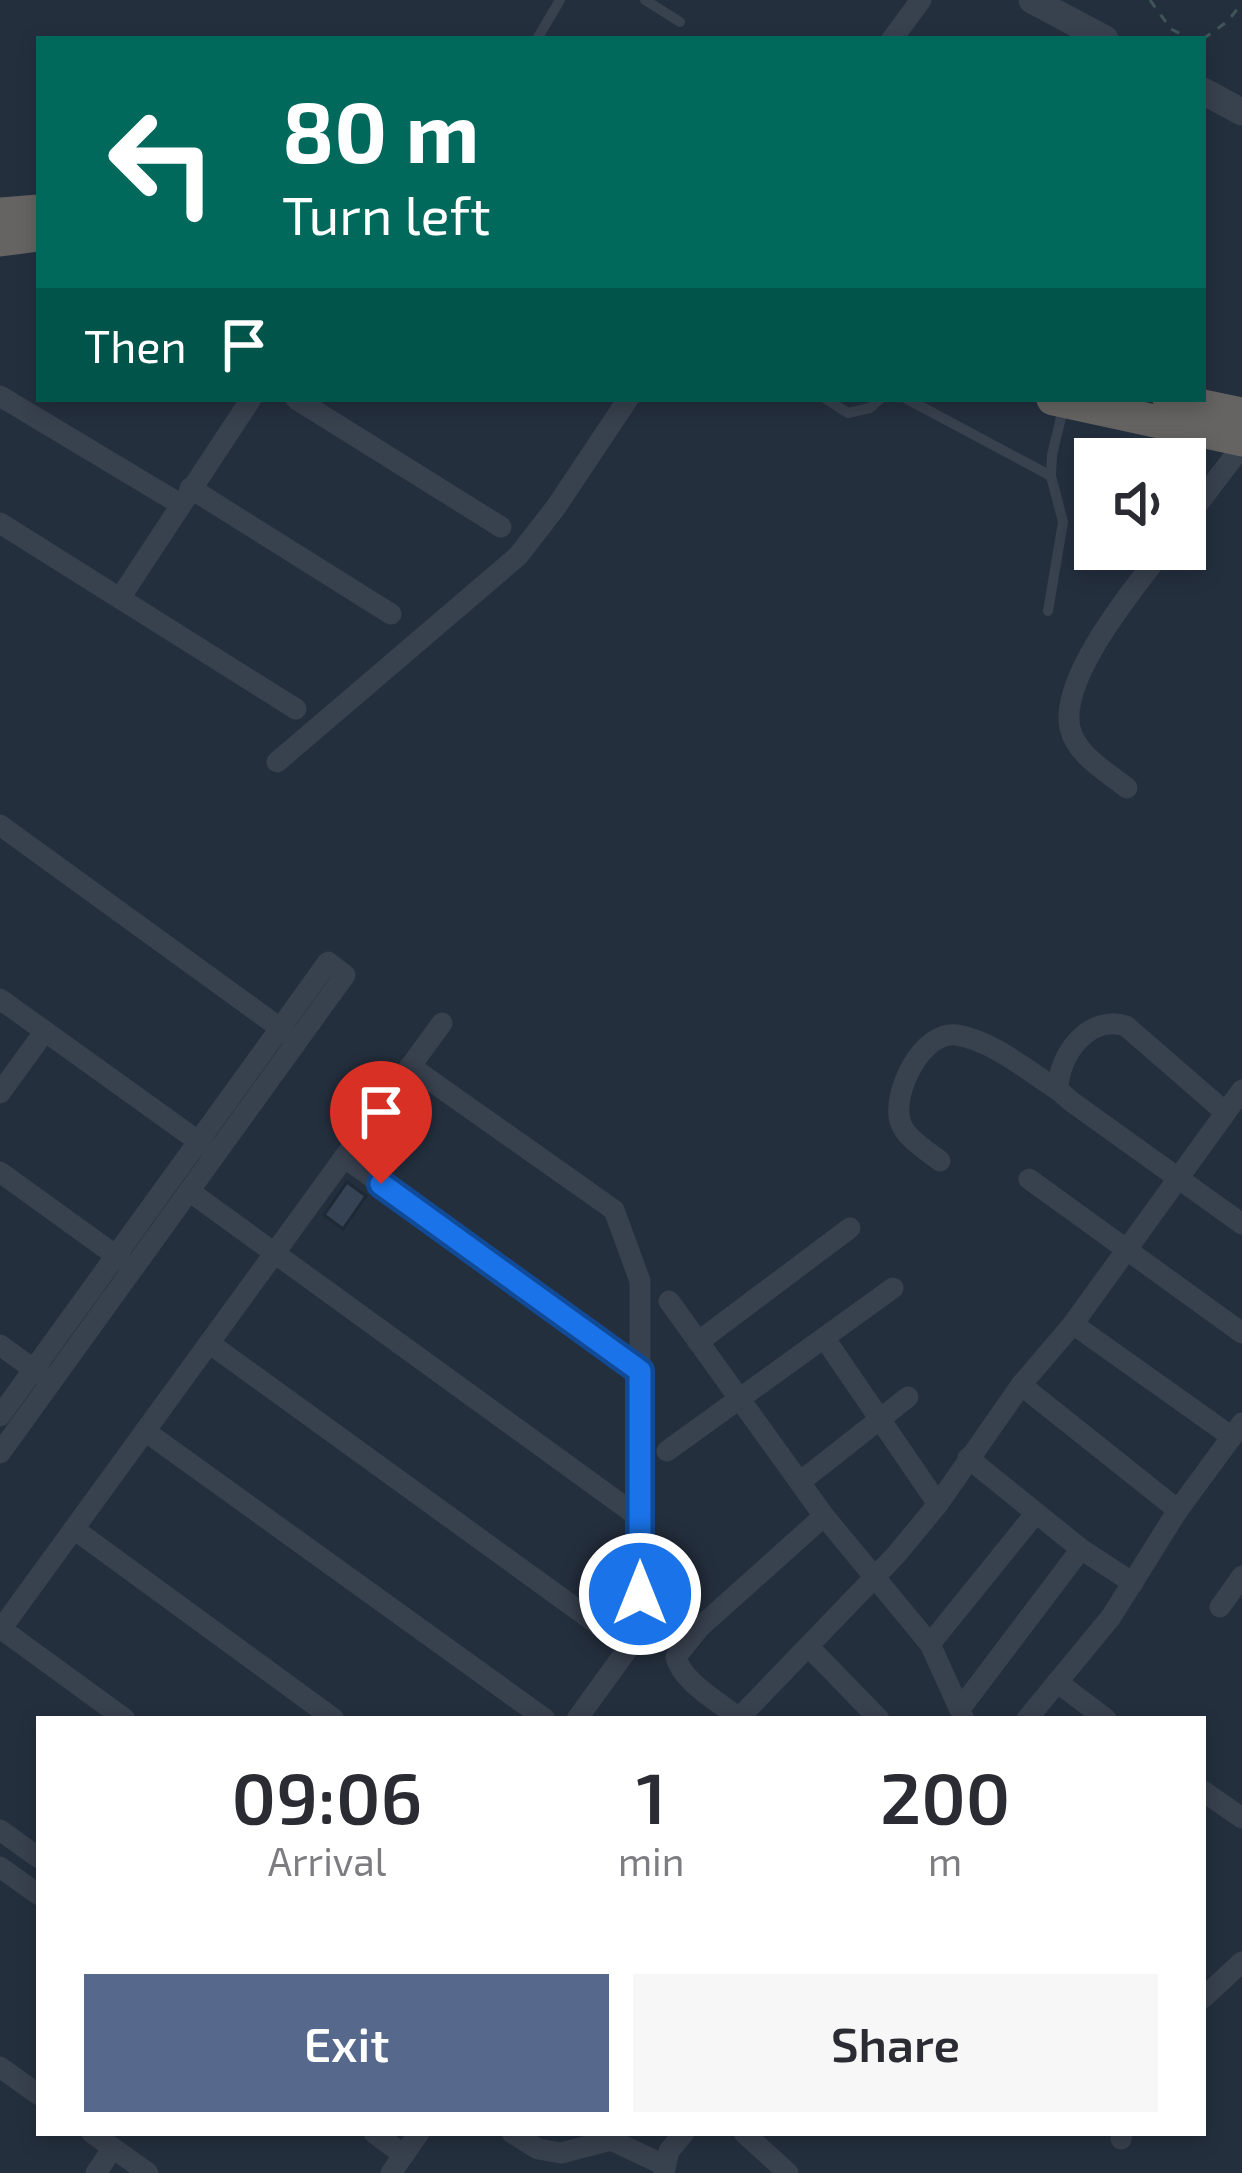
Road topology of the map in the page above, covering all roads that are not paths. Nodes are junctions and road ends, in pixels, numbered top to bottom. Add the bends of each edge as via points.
1 (560, 0) edge
2 (645, 0) edge
3 (920, 0) edge
4 (1032, 0) edge
5 (680, 22) dead end
6 (539, 36) edge
7 (894, 36) edge
8 (1099, 36) edge
9 (1206, 94) edge
10 (1242, 112) edge
11 (36, 212) edge
12 (0, 214) edge
13 (36, 235) edge
14 (0, 240) edge
15 (0, 396) edge
16 (249, 402) edge
17 (301, 402) edge
18 (626, 402) edge
19 (831, 402) edge
20 (877, 402) edge
21 (913, 402) edge
22 (1059, 402) edge
23 (1068, 402) edge
24 (1184, 402) edge
25 (1242, 414) edge
26 (1242, 443) edge
27 (1051, 476) junction
28 (1206, 492) edge
29 (185, 496) junction
30 (0, 524) edge
31 (501, 527) dead end
32 (1150, 570) edge
33 (120, 598) junction
34 (1048, 611) dead end
35 (391, 614) dead end
36 (296, 710) dead end
37 (277, 762) dead end
38 (1127, 788) dead end
39 (0, 825) edge
40 (0, 999) edge
41 (442, 1023) dead end
42 (45, 1031) junction
43 (410, 1066) junction
44 (1058, 1090) junction
45 (1242, 1090) edge
46 (0, 1093) edge
47 (1226, 1112) junction
48 (207, 1147) junction
49 (344, 1157) junction
50 (940, 1161) dead end
51 (0, 1172) edge
52 (1177, 1177) junction
53 (1029, 1179) dead end
54 (189, 1191) junction
55 (1242, 1224) edge
56 (850, 1228) dead end
57 (1125, 1250) junction
58 (274, 1253) junction
59 (125, 1262) junction
60 (893, 1288) dead end
61 (669, 1301) dead end
62 (1072, 1324) junction
63 (1242, 1334) edge
64 (824, 1340) junction
65 (698, 1342) junction
66 (209, 1343) junction
67 (0, 1345) edge
68 (640, 1371) junction
69 (43, 1376) junction
70 (1021, 1385) junction
71 (908, 1397) dead end
72 (741, 1401) junction
73 (0, 1417) edge
74 (878, 1420) junction
75 (146, 1431) junction
76 (1235, 1440) edge
77 (667, 1451) dead end
78 (0, 1453) edge
79 (968, 1458) junction
80 (800, 1482) junction
81 (938, 1504) junction
82 (1178, 1510) junction
83 (1035, 1514) junction
84 (824, 1516) junction
85 (640, 1517) junction
86 (74, 1529) junction
87 (1081, 1549) junction
88 (1242, 1576) edge
89 (874, 1578) junction
90 (1133, 1583) junction
91 (1220, 1607) dead end
92 (1, 1629) edge
93 (930, 1644) junction
94 (809, 1646) junction
95 (629, 1647) junction
96 (1057, 1682) junction
97 (962, 1714) edge
98 (121, 1716) edge
99 (330, 1716) edge
100 (541, 1716) edge
101 (580, 1716) edge
102 (734, 1716) edge
103 (741, 1716) edge
104 (876, 1716) edge
105 (1029, 1716) edge
106 (1102, 1716) edge
107 (1206, 1792) edge
108 (1242, 1818) edge
109 (0, 1830) edge
110 (36, 1856) edge
111 (0, 1867) edge
112 (36, 1893) edge
113 (1242, 1962) edge
114 (1206, 1995) edge
115 (0, 2067) edge
116 (36, 2093) edge
117 (96, 2136) edge
118 (376, 2136) edge
119 (417, 2136) edge
120 (517, 2136) edge
121 (682, 2136) edge
122 (747, 2136) edge
123 (113, 2148) junction
124 (398, 2164) edge
125 (664, 2169) edge
126 (96, 2173) edge
127 (148, 2173) edge
128 (788, 2173) edge

1 - 6 lane
2 - 5 lane
3 - 7 street
4 - 8 street
9 - 10 street
11 - 12 highway
13 - 14 highway
15 - 29 street
16 - 29 street
17 - 31 street
18 - 37 street via 518,556
19 - 20 lane via 848,412
21 - 27 lane
22 - 27 lane
23 - 26 highway
24 - 25 highway
26 - 28 street
27 - 34 lane via 1063,521
29 - 33 street
29 - 35 street
30 - 33 street
32 - 38 street via 1082,668 1069,704 1070,731 1084,754
33 - 36 street
39 - 48 street via 289,1035
40 - 42 street
41 - 43 street
42 - 46 street
42 - 48 street
43 - 49 street
43 - 68 street via 614,1210 640,1281
44 - 47 street via 1076,1043 1112,1021
44 - 50 street via 985,1045 938,1037 921,1052 899,1107 914,1142
44 - 52 street
45 - 47 street
47 - 52 street
48 - 54 street
48 - 59 street
49 - 58 street
49 - 68 street
51 - 59 street
52 - 55 street
52 - 57 street
53 - 57 street
54 - 58 street
54 - 59 street
56 - 65 street
57 - 62 street
57 - 63 street
58 - 66 street
58 - 85 street
59 - 69 street
60 - 64 street
61 - 65 street
62 - 70 street
62 - 76 street
64 - 72 street
64 - 74 street
65 - 72 street
66 - 75 street
66 - 95 street
67 - 69 street
68 - 85 street
69 - 73 street
69 - 78 street
70 - 79 street
70 - 82 street
71 - 74 street
72 - 77 street
72 - 80 street
74 - 80 street
74 - 81 street
75 - 86 street
75 - 100 street
76 - 82 street
79 - 81 street
79 - 83 street
80 - 84 street
81 - 89 street
82 - 90 street
83 - 87 street
83 - 93 street
84 - 89 street
84 - 102 street via 676,1657
85 - 95 street via 640,1632
86 - 92 street
86 - 99 street
87 - 90 street
87 - 97 street
88 - 91 street
89 - 93 street
89 - 94 street
90 - 96 street
92 - 98 street
93 - 97 street
94 - 103 street
94 - 104 street
95 - 101 street
96 - 105 street
96 - 106 street
107 - 108 street
109 - 110 street
111 - 112 street
113 - 114 street
115 - 116 street
117 - 123 street
118 - 124 street
119 - 124 street
120 - 125 street via 561,2153 611,2140
121 - 125 street
122 - 128 street
123 - 126 street
123 - 127 street

